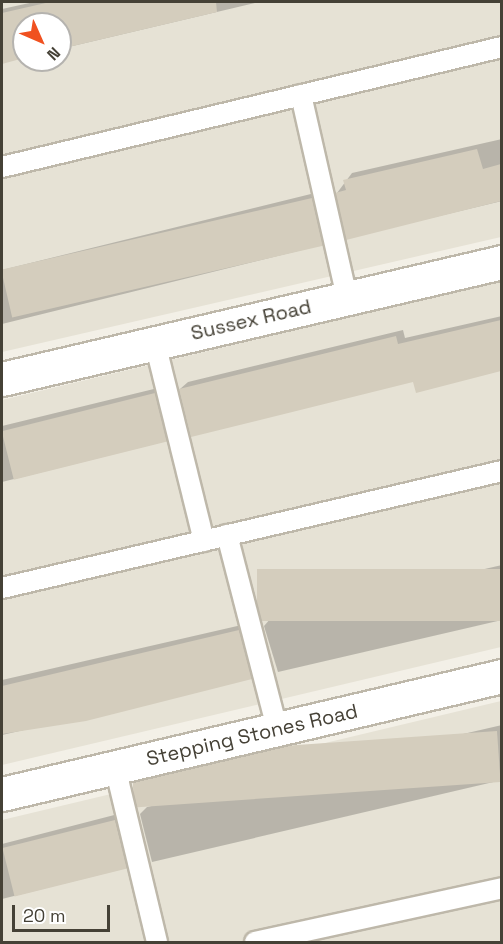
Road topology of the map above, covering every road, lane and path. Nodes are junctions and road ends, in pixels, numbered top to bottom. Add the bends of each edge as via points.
1 (501, 47) edge
2 (301, 95) junction
3 (2, 167) edge
4 (501, 262) edge
5 (347, 298) junction
6 (155, 343) junction
7 (2, 379) edge
8 (501, 471) edge
9 (227, 535) junction
10 (204, 541) junction
11 (2, 588) edge
12 (501, 676) edge
13 (277, 729) junction
14 (115, 767) junction
15 (2, 794) edge
16 (501, 888) edge
17 (157, 942) edge
18 (255, 942) edge

1 - 2 lane
2 - 3 lane
2 - 5 lane
4 - 5 street, Sussex Road
5 - 6 street, Sussex Road
6 - 7 street, Sussex Road
6 - 10 lane
8 - 9 lane
9 - 10 lane
9 - 13 lane
10 - 11 lane
12 - 13 street, Stepping Stones Road
13 - 14 street, Stepping Stones Road
14 - 15 street, Stepping Stones Road
14 - 17 lane
16 - 18 lane

